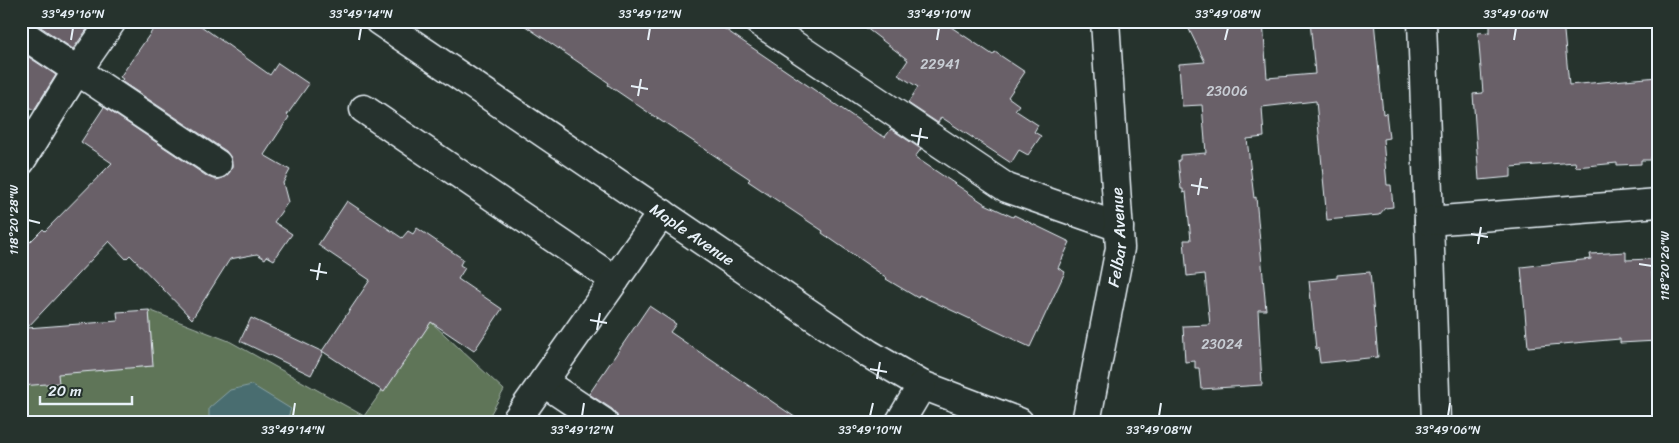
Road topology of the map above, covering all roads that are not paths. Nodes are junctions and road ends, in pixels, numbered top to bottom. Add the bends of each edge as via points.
1 (112, 21) edge
2 (379, 21) edge
3 (758, 21) edge
4 (1105, 21) edge
5 (1422, 21) edge
6 (21, 33) edge
7 (77, 72) junction
8 (364, 109) dead end
9 (21, 161) edge
10 (217, 164) dead end
11 (1658, 203) edge
12 (662, 213) junction
13 (1429, 221) junction
14 (1119, 227) junction
15 (615, 280) junction
16 (544, 382) junction
17 (922, 385) junction
18 (515, 422) edge
19 (602, 422) edge
20 (900, 422) edge
21 (1019, 422) edge
22 (1086, 422) edge
23 (1436, 422) edge

1 - 7 street
2 - 12 street, Maple Avenue
3 - 14 street via 1007,188
4 - 14 street, Felbar Avenue
5 - 13 street
6 - 7 street
7 - 9 street
7 - 10 street
8 - 15 street
11 - 13 street
12 - 15 street
12 - 17 street, Maple Avenue via 868,354
13 - 23 street
14 - 22 street, Felbar Avenue via 1120,248
15 - 16 street
16 - 18 street
16 - 19 street
17 - 20 street
17 - 21 street, Maple Avenue

